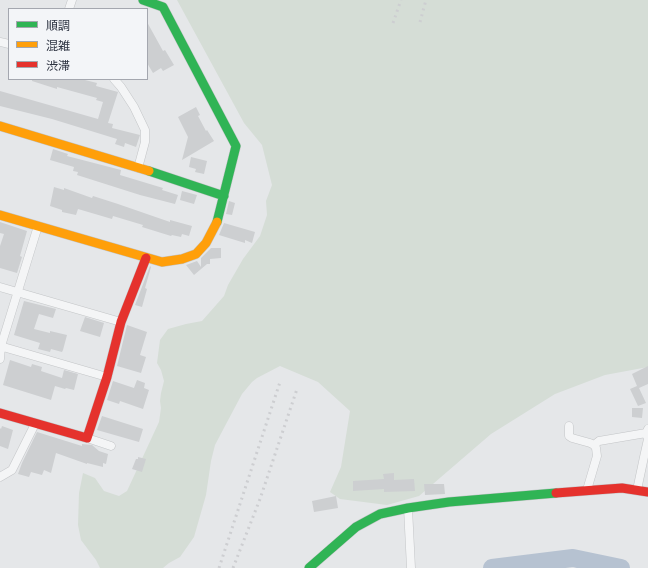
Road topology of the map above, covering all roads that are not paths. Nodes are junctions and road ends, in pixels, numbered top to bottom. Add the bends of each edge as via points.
1 (143, 0) edge
2 (115, 80) edge
3 (0, 126) edge
4 (138, 168) junction
5 (224, 196) junction
6 (0, 215) edge
7 (38, 226) junction
8 (146, 258) junction
9 (0, 287) edge
10 (18, 292) junction
11 (121, 322) junction
12 (1, 346) edge
13 (0, 359) edge
14 (107, 377) junction
15 (0, 413) edge
16 (35, 424) junction
17 (569, 426) dead end
18 (647, 431) edge
19 (87, 438) junction
20 (594, 445) junction
21 (111, 446) dead end
22 (0, 477) edge
23 (587, 490) junction
24 (637, 490) junction
25 (648, 492) edge
26 (408, 508) junction
27 (309, 568) edge
28 (411, 568) edge

1 - 5 street via 163,7 236,146
2 - 4 street via 134,107 145,130 145,142
3 - 4 street
4 - 5 street
5 - 8 street via 216,226 196,254 162,262
6 - 7 street
7 - 8 street
7 - 10 street
8 - 11 street
9 - 10 street
10 - 11 street
10 - 12 street
11 - 14 street
12 - 13 street
12 - 14 street
14 - 19 street
15 - 16 street
16 - 19 street
16 - 22 street via 12,470
17 - 20 street via 572,438
18 - 20 street
18 - 24 street via 648,439
19 - 21 street
20 - 23 street via 597,456
23 - 24 street
23 - 26 street via 457,501
24 - 25 street
26 - 27 street via 380,514 356,527
26 - 28 street

